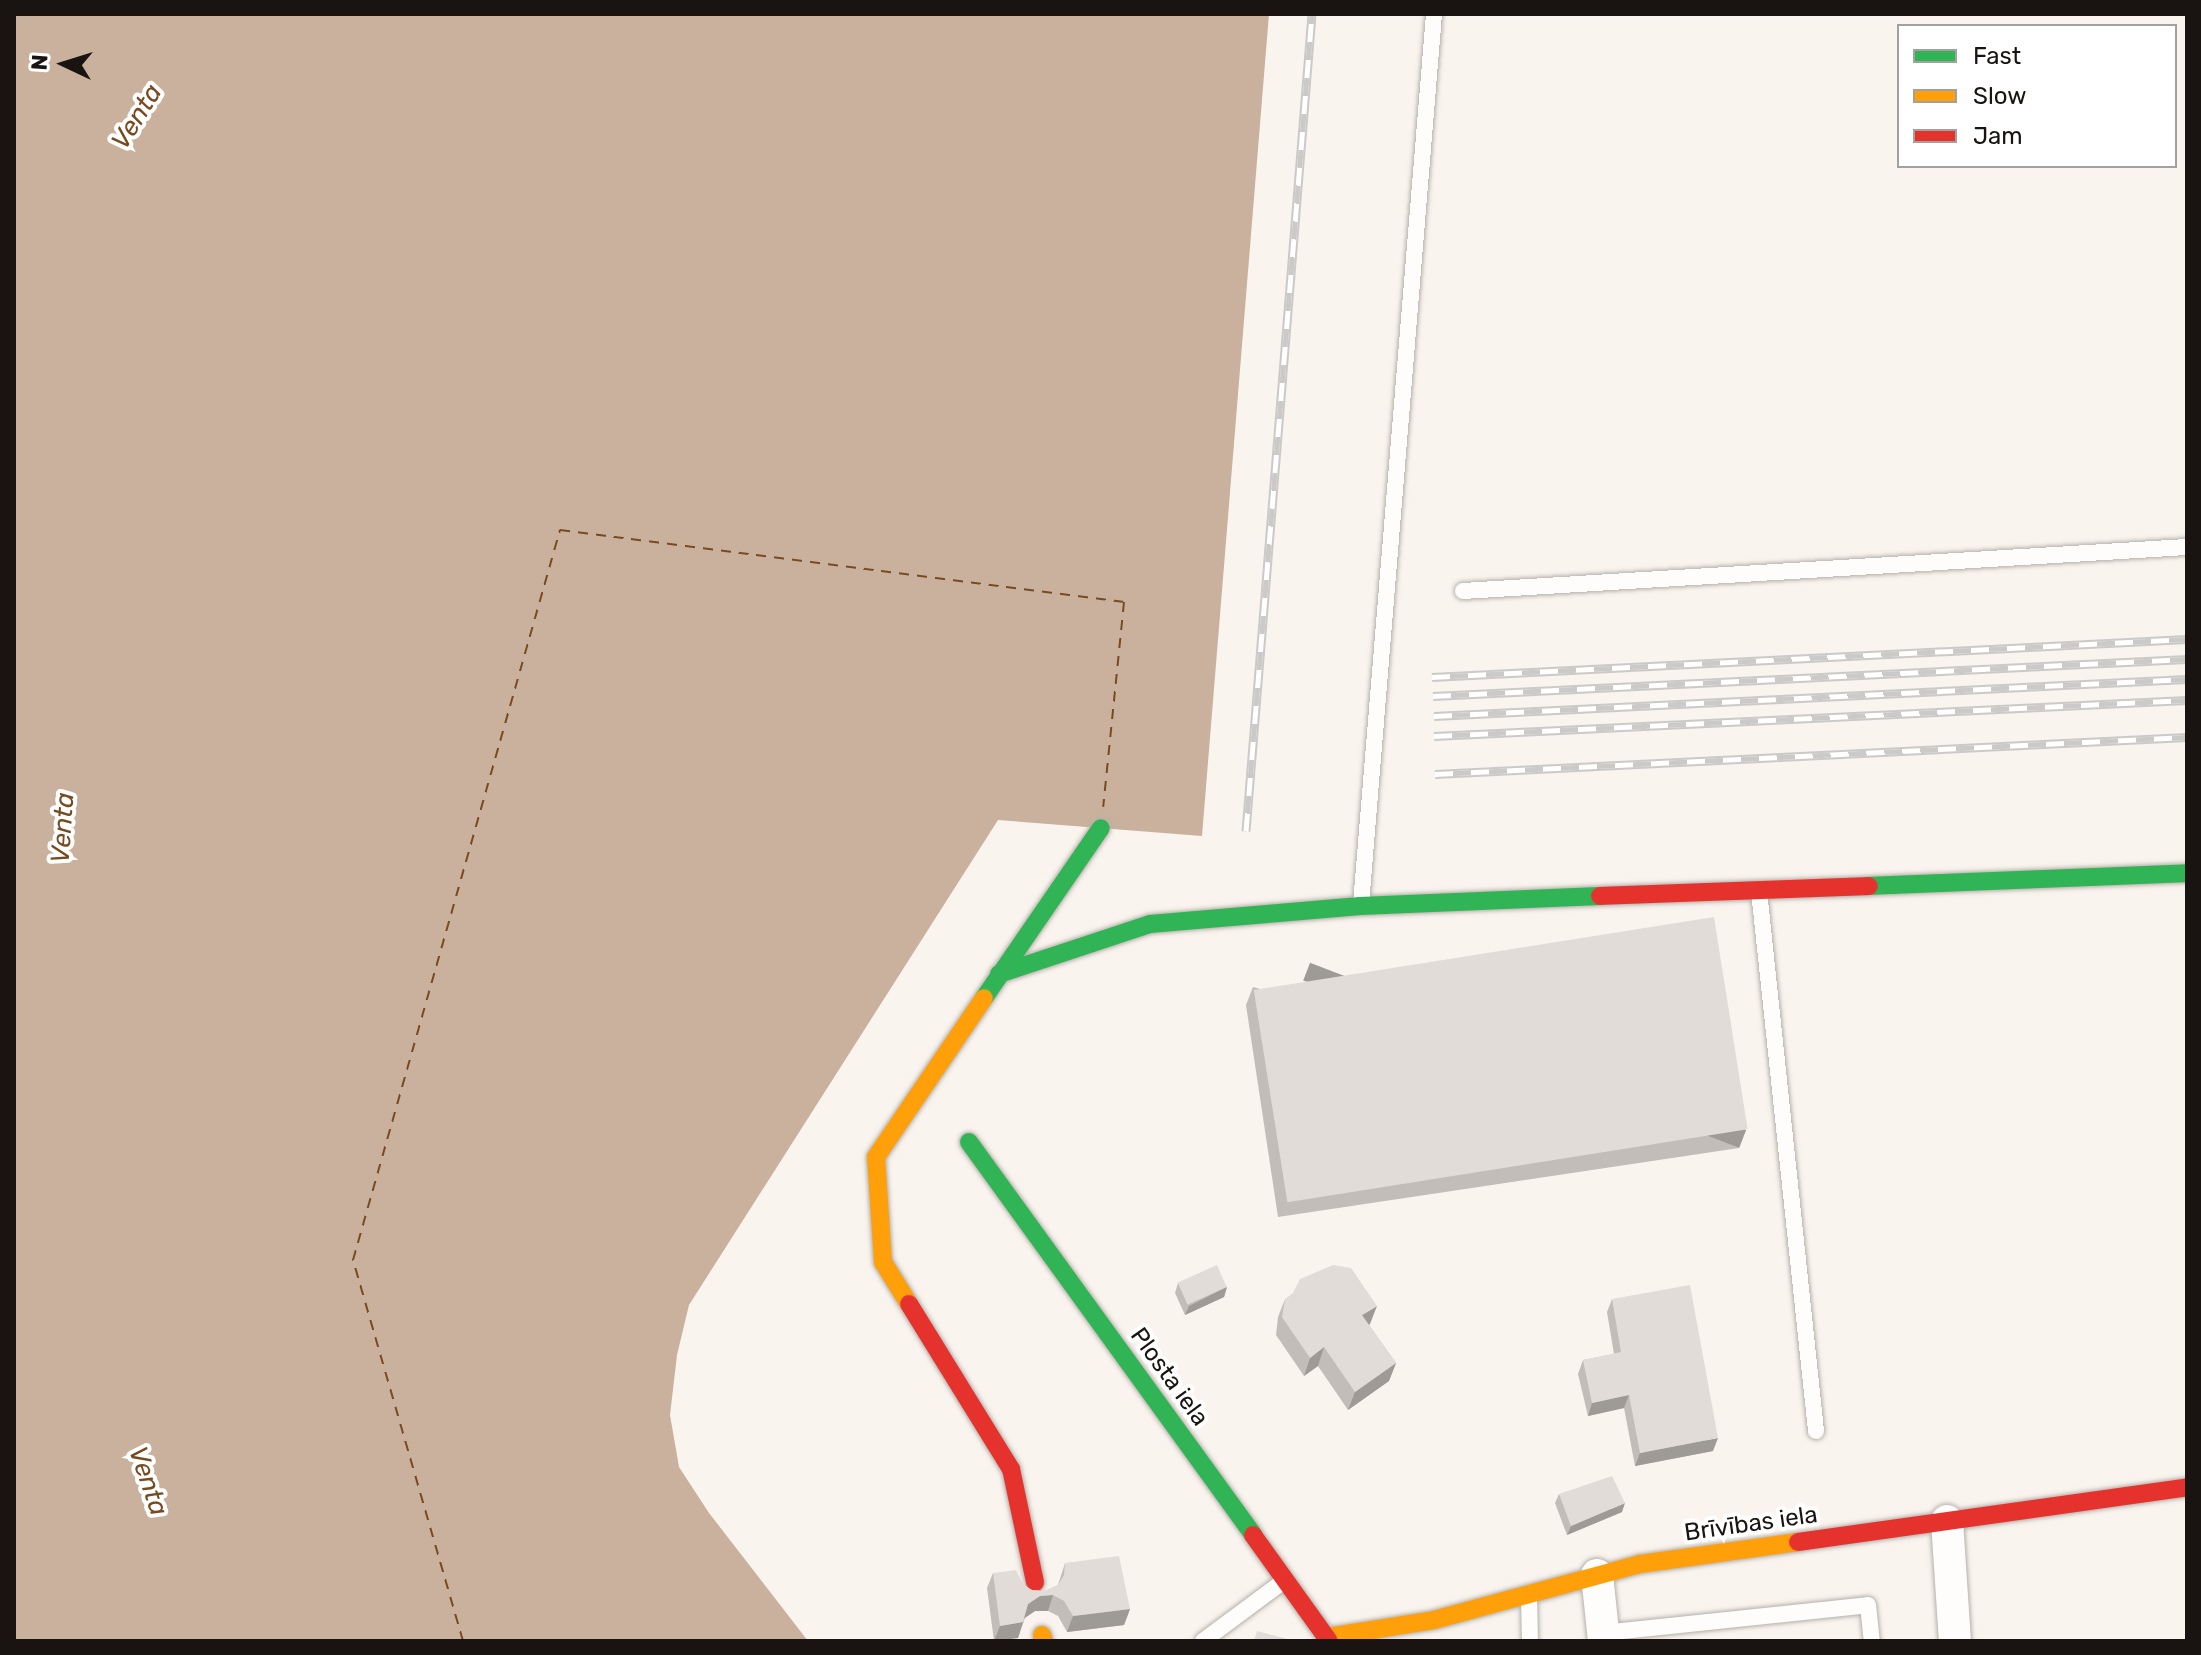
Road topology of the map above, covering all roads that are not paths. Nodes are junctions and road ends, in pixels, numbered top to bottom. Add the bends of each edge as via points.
1 (1434, 14) edge
2 (2187, 547) edge
3 (1463, 591) dead end
4 (1101, 828) dead end
5 (2187, 873) edge
6 (1758, 889) junction
7 (1360, 906) junction
8 (999, 974) junction
9 (969, 1142) dead end
10 (1816, 1431) dead end
11 (2187, 1487) edge
12 (1947, 1521) junction
13 (1597, 1575) junction
14 (1286, 1579) junction
15 (1035, 1582) dead end
16 (1529, 1594) junction
17 (1604, 1637) edge
18 (1328, 1639) edge
19 (1203, 1641) edge
20 (1530, 1641) edge
21 (1872, 1641) edge
22 (1955, 1641) edge

1 - 7 lane
2 - 3 lane
4 - 8 street
5 - 6 street
6 - 7 street
6 - 10 lane
7 - 8 street via 1150,924
8 - 15 street via 876,1157 883,1262 1011,1469
9 - 14 street, Plosta iela
11 - 12 street, Brīvības iela
12 - 13 street, Brīvības iela via 1640,1564
12 - 22 street
13 - 16 street, Brīvības iela
13 - 17 street
14 - 18 street, Plosta iela
14 - 19 lane
16 - 18 street, Brīvības iela via 1434,1620
16 - 20 lane
17 - 21 lane via 1868,1605

